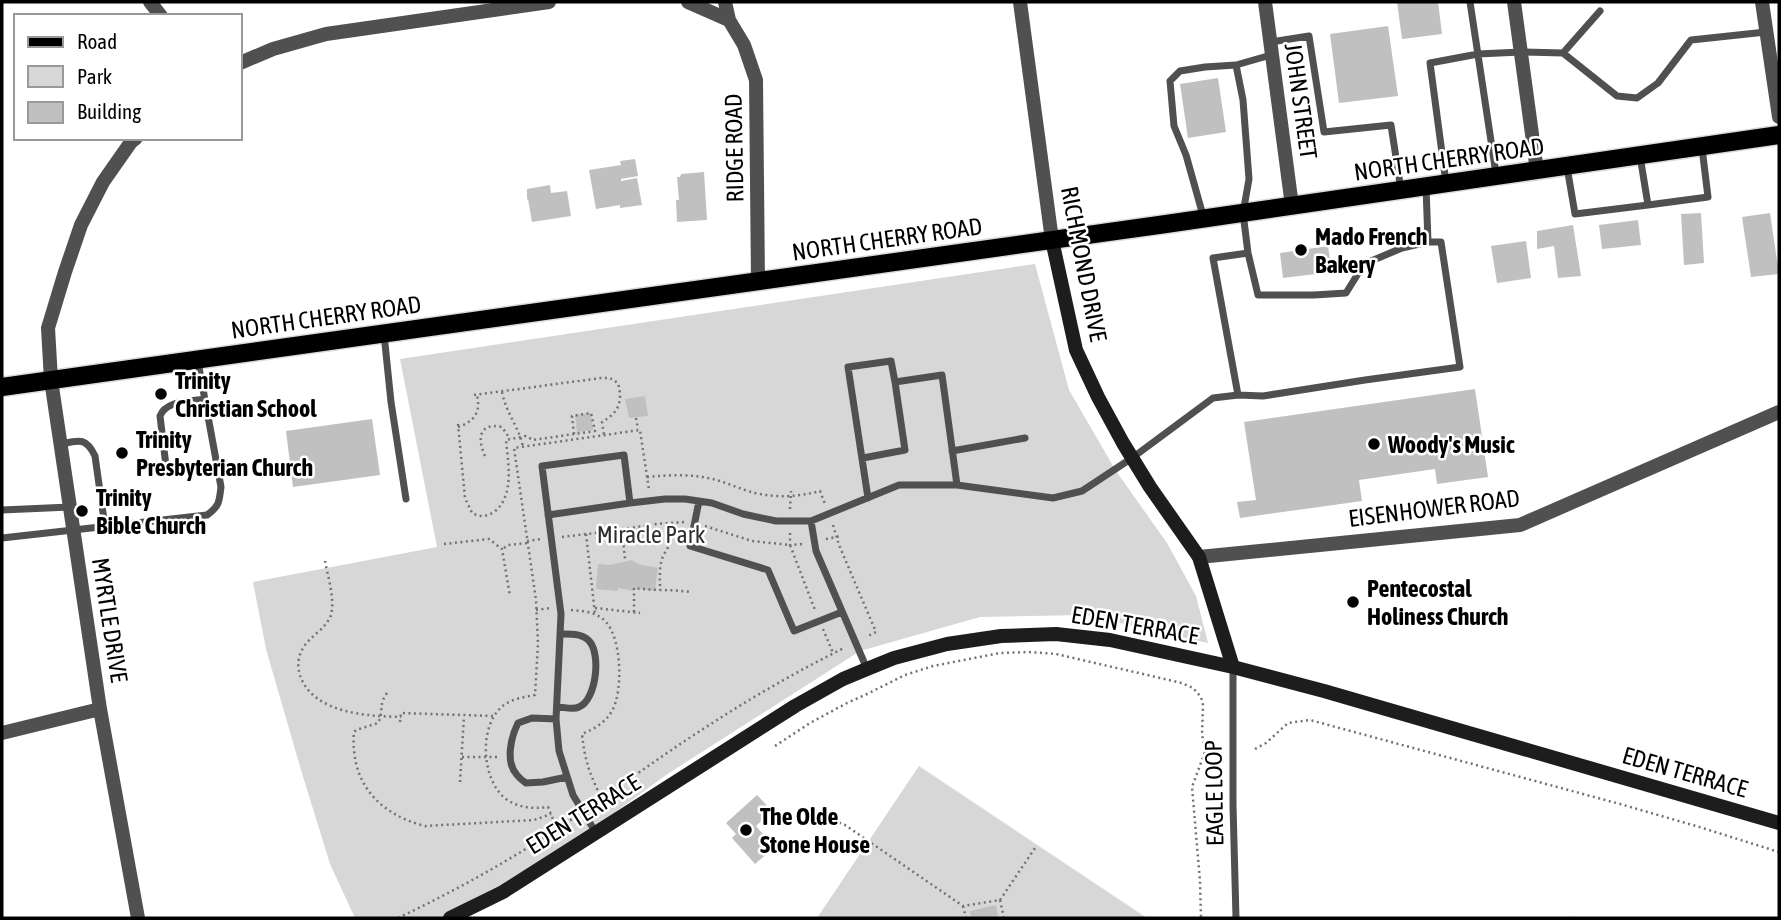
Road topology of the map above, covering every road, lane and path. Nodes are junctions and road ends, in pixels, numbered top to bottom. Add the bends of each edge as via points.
1 (549, 2) edge
2 (688, 2) edge
3 (725, 2) edge
4 (1020, 2) edge
5 (1265, 2) edge
6 (1470, 2) edge
7 (1514, 2) edge
8 (1762, 2) edge
9 (1600, 11) dead end
10 (729, 20) junction
11 (1766, 32) junction
12 (1271, 48) junction
13 (1521, 52) junction
14 (1563, 53) junction
15 (1478, 54) junction
16 (242, 62) edge
17 (1236, 65) junction
18 (1779, 117) edge
19 (1779, 135) edge
20 (134, 140) edge
21 (1701, 146) junction
22 (1639, 156) junction
23 (1567, 166) junction
24 (1537, 171) junction
25 (1496, 177) junction
26 (1446, 183) junction
27 (1426, 187) junction
28 (1401, 191) junction
29 (1648, 205) junction
30 (1293, 206) junction
31 (1243, 213) junction
32 (1204, 219) junction
33 (1052, 240) junction
34 (1429, 242) junction
35 (1248, 253) junction
36 (758, 282) junction
37 (384, 334) junction
38 (198, 360) junction
39 (51, 380) junction
40 (895, 382) junction
41 (2, 387) edge
42 (502, 391) junction
43 (1238, 395) junction
44 (205, 399) junction
45 (1779, 412) edge
46 (636, 418) dead end
47 (603, 422) junction
48 (593, 423) junction
49 (638, 430) junction
50 (574, 434) junction
51 (604, 435) junction
52 (521, 437) junction
53 (1025, 438) dead end
54 (510, 439) junction
55 (61, 444) junction
56 (523, 447) junction
57 (952, 451) junction
58 (485, 456) dead end
59 (863, 458) junction
60 (1132, 458) junction
61 (166, 466) dead end
62 (647, 477) junction
63 (957, 485) junction
64 (791, 491) dead end
65 (649, 492) dead end
66 (790, 496) junction
67 (868, 498) junction
68 (406, 499) dead end
69 (699, 501) junction
70 (630, 503) junction
71 (826, 506) dead end
72 (70, 507) junction
73 (2, 510) edge
74 (789, 512) dead end
75 (548, 515) junction
76 (811, 521) junction
77 (832, 522) dead end
78 (105, 527) junction
79 (73, 530) junction
80 (622, 530) dead end
81 (789, 530) dead end
82 (586, 534) dead end
83 (839, 537) junction
84 (2, 538) edge
85 (623, 538) junction
86 (541, 539) dead end
87 (822, 540) dead end
88 (527, 542) junction
89 (805, 543) dead end
90 (443, 544) dead end
91 (502, 549) junction
92 (1199, 556) junction
93 (625, 559) dead end
94 (326, 561) dead end
95 (660, 590) junction
96 (690, 592) dead end
97 (510, 596) dead end
98 (551, 608) dead end
99 (595, 608) junction
100 (536, 610) junction
101 (842, 611) junction
102 (634, 612) junction
103 (640, 613) dead end
104 (595, 614) dead end
105 (560, 634) junction
106 (866, 638) dead end
107 (844, 648) dead end
108 (1233, 667) junction
109 (867, 669) junction
110 (387, 693) dead end
111 (557, 706) junction
112 (100, 709) junction
113 (464, 716) junction
114 (493, 716) junction
115 (380, 717) junction
116 (556, 719) junction
117 (2, 733) edge
118 (775, 746) dead end
119 (1255, 749) dead end
120 (1213, 753) dead end
121 (1204, 754) junction
122 (462, 757) junction
123 (486, 758) junction
124 (567, 777) junction
125 (460, 782) dead end
126 (594, 805) dead end
127 (551, 814) junction
128 (572, 819) dead end
129 (797, 819) dead end
130 (1779, 823) edge
131 (557, 829) junction
132 (596, 832) junction
133 (1034, 848) dead end
134 (1779, 852) edge
135 (1000, 900) junction
136 (963, 906) junction
137 (138, 918) edge
138 (398, 918) edge
139 (450, 918) edge
140 (966, 918) edge
141 (1004, 918) edge
142 (1201, 918) edge
143 (1236, 918) edge

1 - 16 street via 326,34 273,48
2 - 10 street
3 - 10 street, RIDGE ROAD
4 - 33 street, RICHMOND DRIVE
5 - 12 street, JOHN STREET
6 - 15 lane
7 - 13 street
8 - 11 street
9 - 14 lane
10 - 36 street, RIDGE ROAD via 756,80
11 - 14 lane via 1692,40 1658,83 1637,98 1617,96
11 - 18 street
12 - 17 lane
12 - 28 lane via 1309,36 1324,132 1391,125
12 - 30 street, JOHN STREET
13 - 14 lane
13 - 15 lane
13 - 24 street
15 - 25 lane
15 - 26 lane via 1430,63
17 - 31 lane via 1249,179
17 - 32 lane via 1180,71 1170,81 1174,126
19 - 21 main road, NORTH CHERRY ROAD
20 - 39 street, MYRTLE DRIVE via 103,182 65,271 48,328
21 - 22 main road, NORTH CHERRY ROAD
21 - 29 lane via 1708,197
22 - 23 main road, NORTH CHERRY ROAD
22 - 29 lane
23 - 24 main road, NORTH CHERRY ROAD
23 - 29 lane via 1575,214
24 - 25 main road, NORTH CHERRY ROAD
25 - 26 main road, NORTH CHERRY ROAD
26 - 27 main road, NORTH CHERRY ROAD
27 - 28 main road, NORTH CHERRY ROAD
27 - 34 lane
28 - 30 main road, NORTH CHERRY ROAD
30 - 31 main road, NORTH CHERRY ROAD
31 - 32 main road, NORTH CHERRY ROAD
31 - 35 lane
32 - 33 main road, NORTH CHERRY ROAD
33 - 36 main road, NORTH CHERRY ROAD
33 - 60 street, RICHMOND DRIVE via 1076,350
34 - 35 lane via 1364,264 1346,293 1314,295 1258,295
34 - 43 lane via 1441,242 1460,368 1263,396
35 - 43 lane via 1213,258
36 - 37 main road, NORTH CHERRY ROAD
37 - 38 main road, NORTH CHERRY ROAD
37 - 68 lane
38 - 39 main road, NORTH CHERRY ROAD
38 - 44 lane
39 - 41 main road, NORTH CHERRY ROAD
39 - 55 street, MYRTLE DRIVE
40 - 57 lane via 942,375
40 - 59 lane via 905,450
40 - 59 lane via 891,361 848,367
42 - 47 path via 610,378 620,386 619,405
42 - 52 path
42 - 54 path via 476,395 475,417 458,425 465,498 474,515 493,513 504,498 509,476 506,440
43 - 60 lane via 1213,398
44 - 61 lane via 162,409
44 - 78 lane via 221,487 215,509 207,514
45 - 92 street, EISENHOWER ROAD via 1520,525
46 - 49 path
47 - 48 path
47 - 51 path
48 - 50 path via 595,431
48 - 50 path via 591,413 572,416
49 - 51 path
49 - 62 path
50 - 52 path via 533,440
51 - 56 path
52 - 54 path
52 - 56 path
53 - 57 lane
54 - 58 path via 502,427 485,429 479,442
55 - 72 street, MYRTLE DRIVE
55 - 78 lane via 77,440 90,446
56 - 88 path via 513,448
57 - 63 lane
59 - 67 lane
60 - 63 lane via 1082,491 1053,499
60 - 92 street, RICHMOND DRIVE
62 - 65 path
62 - 66 path via 707,478 754,493
63 - 67 lane via 899,485
64 - 66 path
66 - 71 path via 820,491
66 - 74 path
67 - 76 lane
69 - 70 lane
69 - 76 lane via 776,521
69 - 101 lane via 690,546 768,570 794,631
70 - 75 lane
70 - 75 lane via 624,455 542,466
72 - 73 lane
72 - 79 street, MYRTLE DRIVE
75 - 105 lane
76 - 101 lane via 816,551
77 - 83 path
78 - 79 lane
79 - 84 lane
79 - 112 street, MYRTLE DRIVE
80 - 85 path
81 - 89 path via 790,545
82 - 99 path
83 - 87 path
83 - 106 path via 876,632
85 - 93 path
85 - 95 path via 667,537
86 - 88 path
88 - 91 path
88 - 100 path
90 - 91 path via 489,539
91 - 97 path
92 - 108 street, RICHMOND DRIVE
94 - 115 path via 330,618 300,654 299,673 309,691 329,705
95 - 96 path
95 - 102 path via 634,588
98 - 100 path
99 - 102 path
99 - 104 path
100 - 114 path via 535,695 506,703
101 - 109 lane
102 - 103 path
105 - 111 lane
105 - 111 lane via 579,634 590,641 596,653 594,688 587,702 577,709
107 - 126 path via 719,717
108 - 109 street, EDEN TERRACE via 1110,640 1056,634 947,644
108 - 130 street, EDEN TERRACE
108 - 143 lane, EAGLE LOOP
109 - 132 street, EDEN TERRACE via 795,706
110 - 115 path via 380,702
111 - 116 lane
112 - 117 street
112 - 137 street, MYRTLE DRIVE
113 - 114 path
113 - 115 path via 401,713 401,720
113 - 122 path
114 - 123 path via 486,735
115 - 127 path via 378,723 354,732 354,754 368,790 397,816 439,826 534,820
116 - 124 lane
116 - 124 lane via 532,718 518,723 511,736 510,754 514,774 526,783
118 - 121 path via 846,703 905,675 1000,653 1029,652 1146,673 1193,688 1203,705
119 - 134 path via 1288,723 1310,720
120 - 121 path
121 - 142 path via 1192,787
122 - 123 path
122 - 125 path
123 - 127 path via 495,785 506,799 522,807 548,807
124 - 132 lane
127 - 131 path
128 - 131 path
129 - 136 path via 821,815 845,825
131 - 138 path via 451,893
132 - 139 street, EDEN TERRACE via 503,892
133 - 135 path
135 - 136 path
135 - 141 path
136 - 140 path

